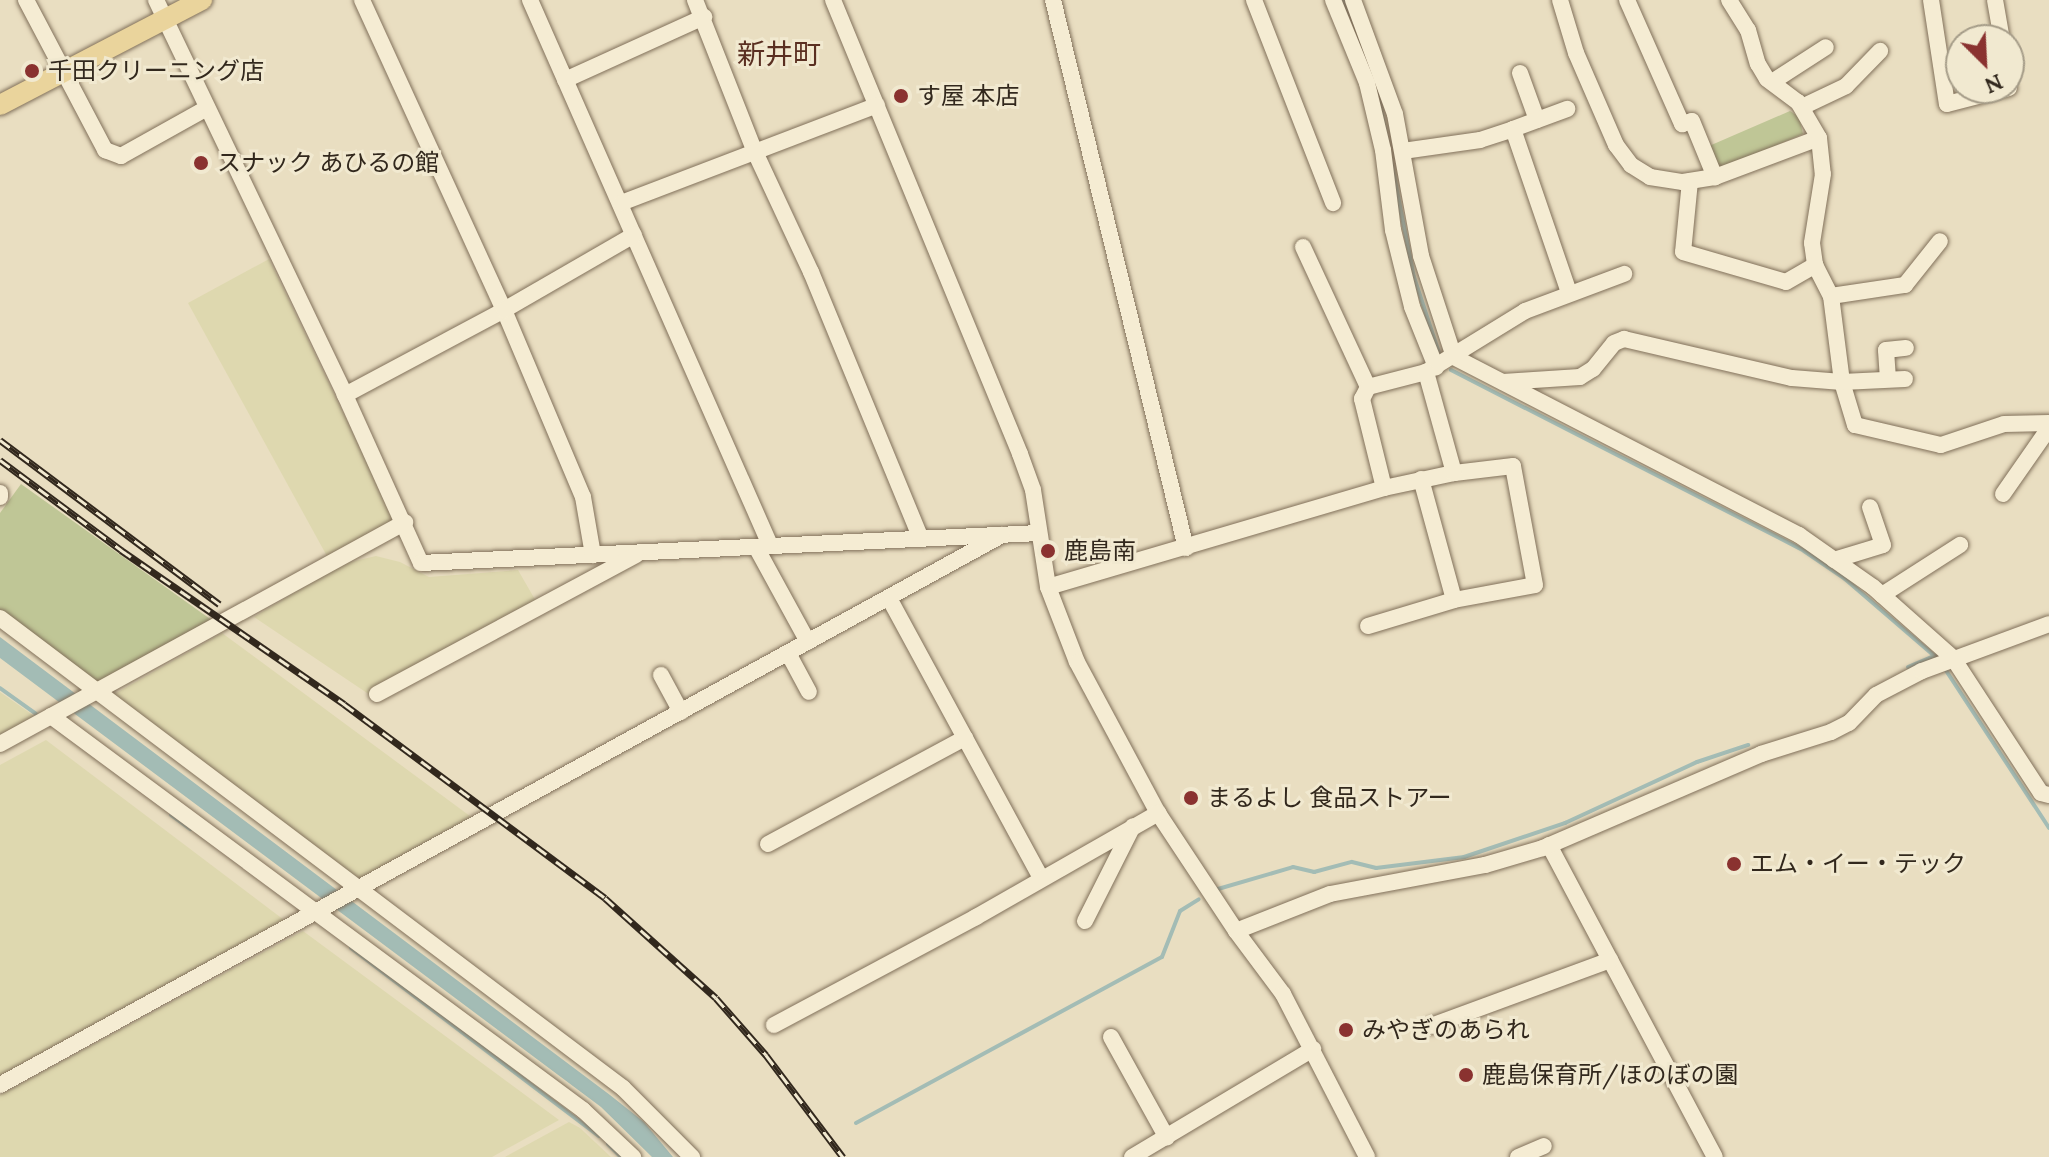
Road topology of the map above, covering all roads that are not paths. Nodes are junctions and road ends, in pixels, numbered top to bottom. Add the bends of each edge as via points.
1 (156, 0) edge
2 (202, 0) edge
3 (362, 0) edge
4 (530, 0) edge
5 (695, 0) edge
6 (833, 0) edge
7 (1053, 0) edge
8 (1254, 0) edge
9 (1333, 0) edge
10 (1353, 0) edge
11 (1560, 0) edge
12 (1627, 0) edge
13 (1729, 0) edge
14 (1931, 0) edge
15 (1995, 0) edge
16 (29, 1) edge
17 (704, 17) junction
18 (165, 19) junction
19 (1999, 24) edge
20 (1826, 47) dead end
21 (1880, 51) dead end
22 (66, 71) junction
23 (1520, 73) dead end
24 (565, 80) junction
25 (1772, 82) junction
26 (1945, 91) edge
27 (0, 105) edge
28 (877, 105) junction
29 (1802, 107) junction
30 (207, 108) junction
31 (1567, 109) dead end
32 (1537, 120) junction
33 (1513, 129) junction
34 (1819, 138) junction
35 (1403, 151) junction
36 (755, 152) junction
37 (1715, 177) junction
38 (1690, 181) junction
39 (621, 203) junction
40 (1333, 203) dead end
41 (634, 235) junction
42 (1940, 241) dead end
43 (1303, 247) dead end
44 (1815, 265) junction
45 (1624, 274) dead end
46 (1569, 293) junction
47 (1831, 296) junction
48 (504, 310) junction
49 (1906, 348) dead end
50 (1454, 357) junction
51 (1431, 369) junction
52 (1502, 382) junction
53 (1842, 382) junction
54 (1368, 387) junction
55 (345, 395) junction
56 (2049, 426) edge
57 (1454, 473) junction
58 (1421, 479) junction
59 (1384, 488) junction
60 (2003, 494) dead end
61 (1870, 507) dead end
62 (405, 522) junction
63 (1039, 533) junction
64 (1003, 534) junction
65 (920, 537) junction
66 (1960, 545) dead end
67 (763, 546) junction
68 (1186, 548) junction
69 (640, 552) junction
70 (593, 555) junction
71 (1834, 560) junction
72 (1048, 587) junction
73 (1882, 595) junction
74 (889, 598) junction
75 (1454, 600) junction
76 (0, 618) edge
77 (2049, 624) edge
78 (1368, 626) dead end
79 (808, 642) junction
80 (788, 653) junction
81 (1953, 658) junction
82 (661, 675) dead end
83 (809, 692) dead end
84 (92, 694) junction
85 (377, 694) dead end
86 (681, 712) junction
87 (54, 714) junction
88 (965, 738) junction
89 (0, 744) edge
90 (2049, 795) edge
91 (1158, 813) junction
92 (1133, 826) junction
93 (768, 844) dead end
94 (1549, 845) junction
95 (1041, 878) junction
96 (356, 891) junction
97 (320, 910) junction
98 (1085, 921) dead end
99 (1236, 931) junction
100 (1610, 960) junction
101 (774, 1025) dead end
102 (1431, 1026) dead end
103 (1111, 1037) dead end
104 (1313, 1049) junction
105 (0, 1085) edge
106 (1167, 1138) junction
107 (1544, 1146) dead end
108 (633, 1157) edge
109 (692, 1157) edge
110 (1132, 1157) edge
111 (1367, 1157) edge
112 (1518, 1157) edge
113 (1715, 1157) edge

1 - 18 street
2 - 18 main road
3 - 48 street
4 - 24 street
5 - 17 street
6 - 28 street
7 - 68 street
8 - 40 street
9 - 51 street via 1367,83 1383,150 1393,230
10 - 35 street via 1395,114
11 - 38 street via 1576,53 1616,145 1631,165 1650,177
12 - 37 street via 1682,124 1692,121
13 - 25 street via 1748,30 1758,64
14 - 26 street
15 - 19 street
16 - 22 street
17 - 24 street
17 - 36 street
18 - 22 main road
18 - 30 street
20 - 25 street
21 - 29 street via 1846,86
22 - 27 main road
22 - 30 street via 105,150 121,156
23 - 32 street
24 - 39 street
25 - 29 street
28 - 36 street
28 - 63 street via 1020,454 1033,490
29 - 34 street
30 - 55 street
31 - 32 street
32 - 33 street
33 - 35 street via 1480,140
33 - 46 street
34 - 37 street
34 - 44 street via 1823,174 1812,243
35 - 50 street via 1421,256
36 - 39 street
36 - 65 street via 811,272
37 - 38 street
38 - 44 street via 1683,252 1786,282
39 - 41 street
41 - 48 street
41 - 67 street
42 - 47 street via 1905,285
43 - 54 street
44 - 47 street
45 - 46 street
46 - 50 street via 1525,311
47 - 53 street
48 - 55 street
48 - 70 street via 583,497
49 - 53 street via 1886,350 1896,379
50 - 51 street
50 - 52 street
51 - 54 street
51 - 57 street
52 - 53 street via 1580,377 1624,339 1792,378
52 - 71 street via 1799,535
53 - 56 street via 1855,425 1910,440 1941,445 2004,424
54 - 59 street via 1362,399
55 - 62 street
56 - 60 street
57 - 58 street
57 - 75 street via 1513,466 1535,585
58 - 59 street
58 - 75 street
59 - 68 street
61 - 71 street via 1883,545
62 - 70 street via 421,563
62 - 84 street
63 - 64 street
63 - 72 street
64 - 65 street
64 - 74 street
65 - 67 street
66 - 73 street
67 - 69 street
67 - 79 street
68 - 72 street
69 - 70 street
69 - 85 street
71 - 73 street
72 - 91 street via 1077,662
73 - 81 street
74 - 79 street
74 - 88 street
75 - 78 street
76 - 84 street
77 - 81 street
79 - 80 street
80 - 83 street
80 - 86 street
81 - 90 street via 2041,793
81 - 94 street via 1876,695 1849,723 1831,732 1761,754
82 - 86 street
84 - 87 street
84 - 96 street
86 - 96 street
87 - 89 street
87 - 97 street
88 - 93 street
88 - 95 street
91 - 92 street
91 - 99 street
92 - 95 street
92 - 98 street
94 - 99 street via 1485,865 1330,894
94 - 100 street
95 - 101 street
96 - 97 street
96 - 109 street via 623,1088
97 - 105 street
97 - 108 street via 583,1110
99 - 104 street via 1283,994
100 - 102 street
100 - 113 street
103 - 106 street
104 - 106 street
104 - 111 street
106 - 110 street
107 - 112 street

